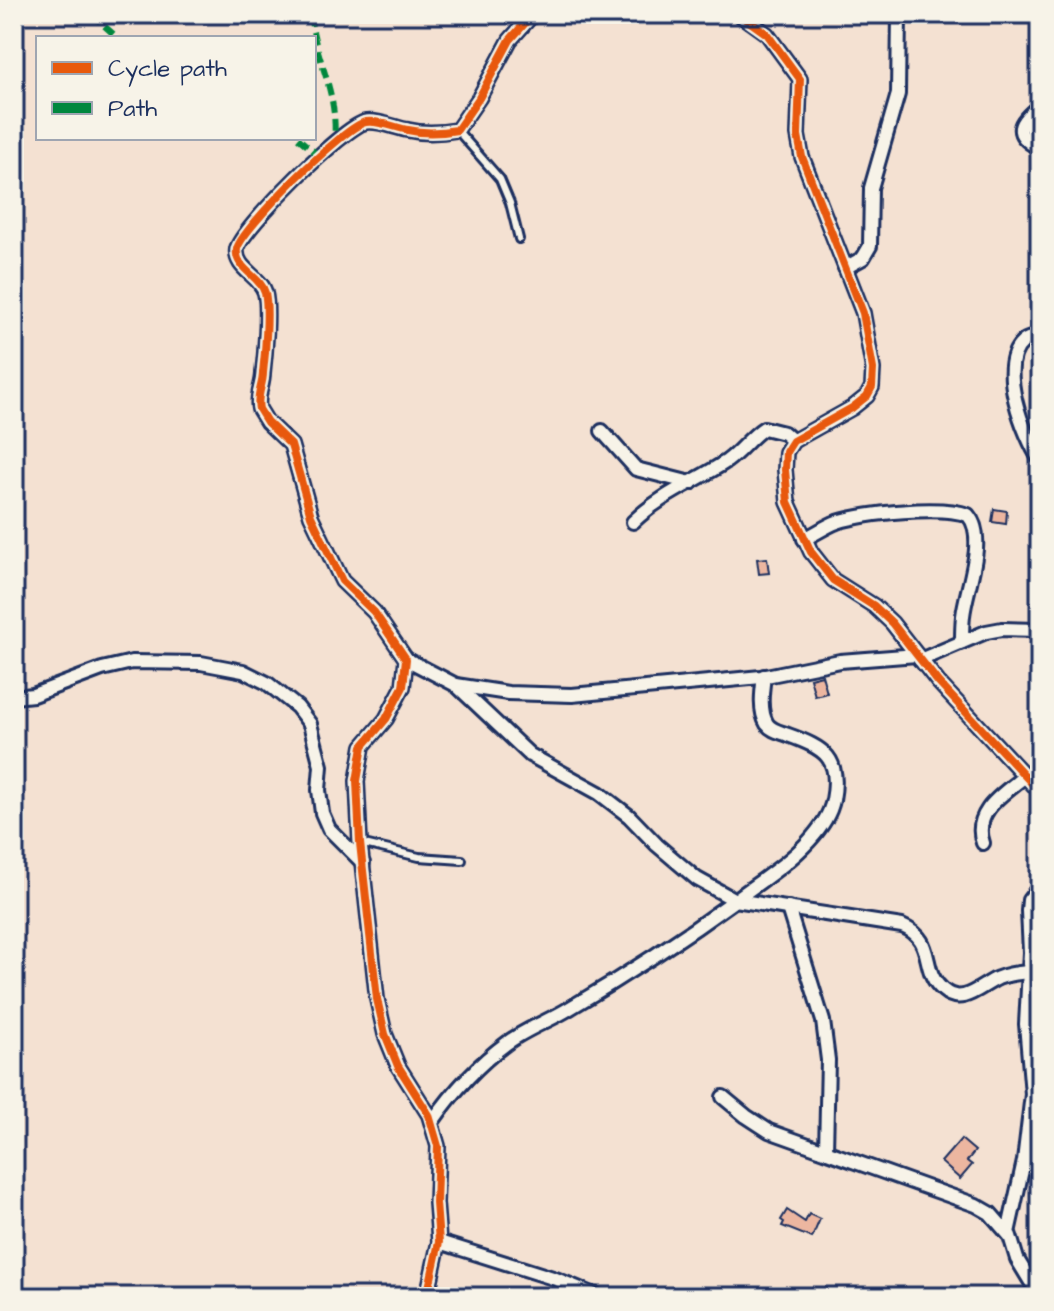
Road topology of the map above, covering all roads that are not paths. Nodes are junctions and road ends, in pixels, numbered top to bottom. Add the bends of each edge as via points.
1 (533, 14) edge
2 (739, 14) edge
3 (899, 14) edge
4 (1040, 105) edge
5 (457, 130) junction
6 (1040, 149) edge
7 (519, 239) dead end
8 (845, 268) junction
9 (1040, 336) edge
10 (602, 431) dead end
11 (793, 441) junction
12 (1040, 460) edge
13 (691, 483) junction
14 (633, 522) dead end
15 (804, 539) junction
16 (1040, 630) edge
17 (962, 642) junction
18 (919, 657) junction
19 (406, 659) junction
20 (764, 676) junction
21 (456, 685) junction
22 (14, 697) edge
23 (1025, 776) junction
24 (1040, 792) edge
25 (360, 843) junction
26 (983, 843) dead end
27 (462, 860) dead end
28 (363, 863) junction
29 (1040, 886) edge
30 (735, 900) junction
31 (788, 908) junction
32 (1032, 981) edge
33 (723, 1097) dead end
34 (432, 1122) junction
35 (826, 1151) junction
36 (1008, 1233) junction
37 (439, 1242) junction
38 (427, 1297) edge
39 (600, 1297) edge
40 (1040, 1297) edge

1 - 5 street via 510,40
2 - 8 street via 767,34 800,79 802,157
3 - 8 street via 898,94 871,188 870,246 863,258
4 - 6 street via 1020,127 1025,141
5 - 7 lane via 500,179
5 - 19 street via 413,131 366,122 349,129 261,217 238,245 237,255 266,294 259,409 291,445 311,516 342,581 374,612
8 - 11 street via 863,313 872,387 852,408
9 - 12 street via 1024,340 1013,372 1014,404
10 - 13 street via 636,469
11 - 13 street via 764,428 730,459
11 - 15 street via 786,452 788,502
13 - 14 street via 656,501
15 - 17 street via 836,522 894,513 953,510 968,515 976,529 976,551
15 - 18 street via 833,580 874,606
16 - 17 street via 1002,629
17 - 18 street
18 - 20 street via 840,661
18 - 23 street
19 - 21 street
19 - 25 street via 395,706 363,746
20 - 21 street via 572,695
20 - 30 street via 767,724 828,754 836,782 824,823 809,842
21 - 30 street via 530,755 599,793 697,879
22 - 28 street via 132,662 201,663 243,671 277,691 310,724 321,766 322,813 329,829
23 - 24 street
23 - 26 street via 983,815
25 - 27 lane via 419,857
25 - 28 street
28 - 34 street via 385,1034
29 - 32 street via 1029,900
30 - 31 street
30 - 34 street via 627,974 508,1041 453,1092
31 - 32 street via 917,931 937,984 950,995 962,998 1009,974
31 - 35 street via 823,1021 828,1060
32 - 36 street via 1026,1024 1032,1094
33 - 35 street via 769,1131
34 - 37 street via 438,1146
35 - 36 street via 976,1205
36 - 40 street
37 - 38 street
37 - 39 street

